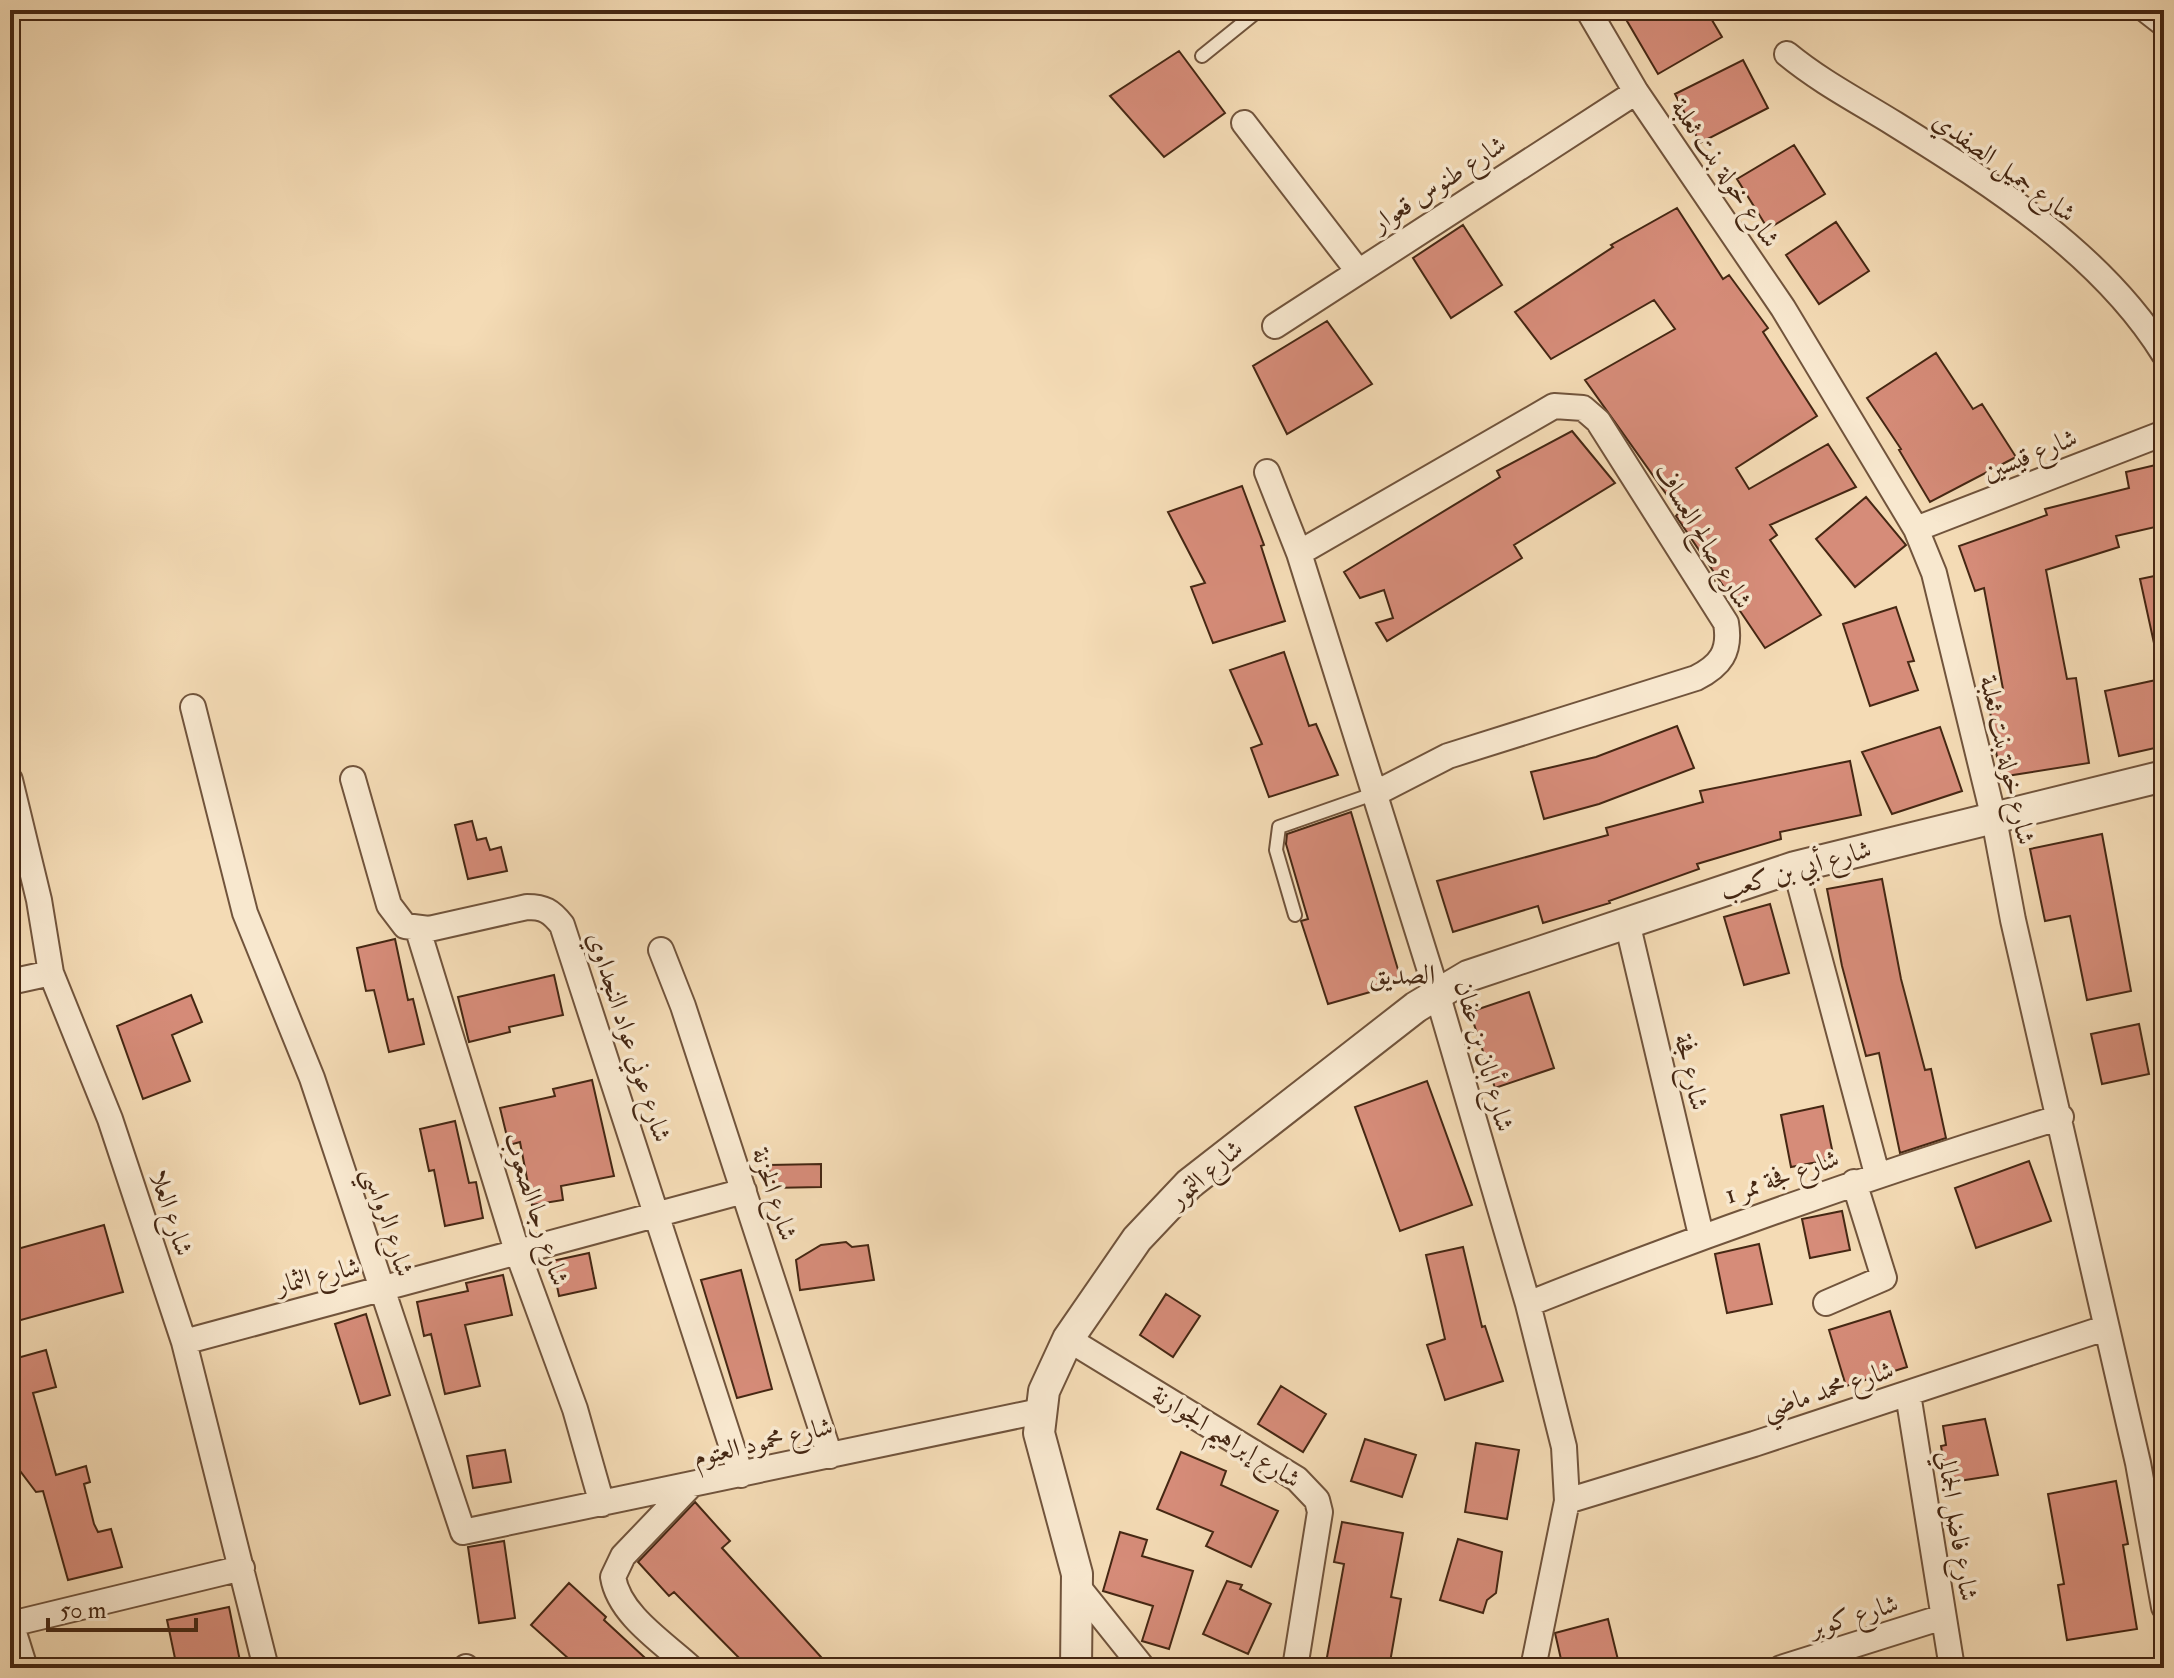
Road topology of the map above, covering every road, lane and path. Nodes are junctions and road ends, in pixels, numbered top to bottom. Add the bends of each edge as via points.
1 (1259, 10) edge
2 (1588, 10) edge
3 (2146, 10) edge
4 (2164, 24) edge
5 (1787, 54) dead end
6 (1202, 56) dead end
7 (1636, 92) junction
8 (1244, 123) dead end
9 (1358, 271) junction
10 (1275, 326) dead end
11 (2164, 354) edge
12 (2164, 433) edge
13 (1267, 472) dead end
14 (1916, 529) junction
15 (1299, 553) junction
16 (193, 707) dead end
17 (2164, 776) edge
18 (353, 779) dead end
19 (10, 780) edge
20 (1376, 793) junction
21 (1994, 819) junction
22 (1795, 867) junction
23 (1295, 915) dead end
24 (1627, 922) junction
25 (418, 930) junction
26 (661, 950) dead end
27 (51, 973) junction
28 (10, 982) edge
29 (1437, 993) junction
30 (2061, 1117) junction
31 (1877, 1174) junction
32 (1854, 1182) junction
33 (744, 1191) junction
34 (659, 1216) junction
35 (1701, 1235) junction
36 (517, 1251) junction
37 (380, 1290) junction
38 (1826, 1303) dead end
39 (1528, 1304) junction
40 (2105, 1328) junction
41 (1068, 1339) junction
42 (184, 1342) junction
43 (1908, 1394) junction
44 (1040, 1411) junction
45 (830, 1456) junction
46 (741, 1475) junction
47 (691, 1485) junction
48 (1567, 1501) junction
49 (602, 1504) junction
50 (242, 1568) junction
51 (1079, 1588) junction
52 (2164, 1607) edge
53 (1943, 1617) junction
54 (11, 1622) edge
55 (25, 1668) edge
56 (266, 1668) edge
57 (691, 1668) edge
58 (1076, 1668) edge
59 (1143, 1668) edge
60 (1295, 1668) edge
61 (1533, 1668) edge
62 (1781, 1668) edge
63 (1952, 1668) edge

1 - 6 lane
2 - 7 street, شارع خولة بنت ثعلبة
3 - 4 street
5 - 11 street, شارع جميل الصفدي via 1821,83 1930,146 2024,211 2103,278
7 - 9 street, شارع طنوس قعوار
7 - 14 street, شارع خولة بنت ثعلبة via 1783,308
8 - 9 street
9 - 10 street, شارع طنوس قعوار
12 - 14 street, شارع قيسين
13 - 15 street, شارع أبان بن عفان
14 - 21 street, شارع خولة بنت ثعلبة via 1944,609
15 - 20 street, شارع أبان بن عفان
15 - 20 street, شارع صالح العساف via 1554,406 1574,405 1592,414 1618,448 1726,623 1723,658 1696,678 1448,756
16 - 37 street, شارع الرواسي via 245,913 312,1078
17 - 21 street, شارع أبي بن كعب
18 - 25 street via 389,905 405,926
19 - 27 street, شارع العلا
20 - 23 lane via 1279,827 1276,850
20 - 29 street, شارع أبان بن عفان
21 - 22 street, شارع أبي بن كعب
21 - 30 street, شارع خولة بنت ثعلبة
22 - 24 street, شارع أبي بن كعب
22 - 31 street
24 - 29 street, شارع أبي بن كعب via 1468,976
24 - 35 street, شارع فجة
25 - 34 street, شارع عوني عواد النجداوي via 527,907 553,913 569,940
25 - 36 street, شارع رجا الصعوب
26 - 33 street, شارع الخزنة
27 - 28 street
27 - 42 street, شارع العلا via 110,1119
29 - 39 street, شارع أبان بن عفان
29 - 41 street, شارع التمور via 1189,1184 1137,1239
30 - 31 street, شارع فجة ممر 1
30 - 40 street, شارع خولة بنت ثعلبة
31 - 32 street, شارع فجة ممر 1
32 - 35 street, شارع فجة ممر 1
32 - 38 street via 1884,1278
33 - 34 street, شارع الثمار
33 - 45 street, شارع الخزنة
34 - 36 street, شارع الثمار
34 - 46 street, شارع عوني عواد النجداوي
35 - 39 street, شارع فجة ممر 1
36 - 37 street, شارع الثمار
36 - 49 street, شارع رجا الصعوب via 575,1409
37 - 42 street, شارع الثمار
37 - 49 street, شارع الرواسي via 463,1532
39 - 48 street, شارع أبان بن عفان via 1564,1447
40 - 43 street, شارع محمد ماضي
40 - 52 street, شارع خولة بنت ثعلبة via 2138,1463
41 - 44 street, شارع التمور
41 - 60 street, شارع إبراهيم الجوارنة via 1297,1479 1317,1500 1320,1524
42 - 50 street, شارع العلا
43 - 48 street, شارع محمد ماضي
43 - 53 street, شارع فاضل الجمالي
44 - 45 street, شارع محمود العتوم
44 - 51 street via 1043,1452
45 - 46 street, شارع محمود العتوم
46 - 47 street, شارع محمود العتوم
47 - 49 street, شارع الرواسي
47 - 57 street, شارع محمود العتوم via 623,1556 613,1577 625,1606
48 - 61 street, شارع أبان بن عفان
50 - 54 street
50 - 56 street, شارع العلا
51 - 58 street
51 - 59 street
53 - 62 street, شارع كوبر
53 - 63 street, شارع فاضل الجمالي
54 - 55 street

